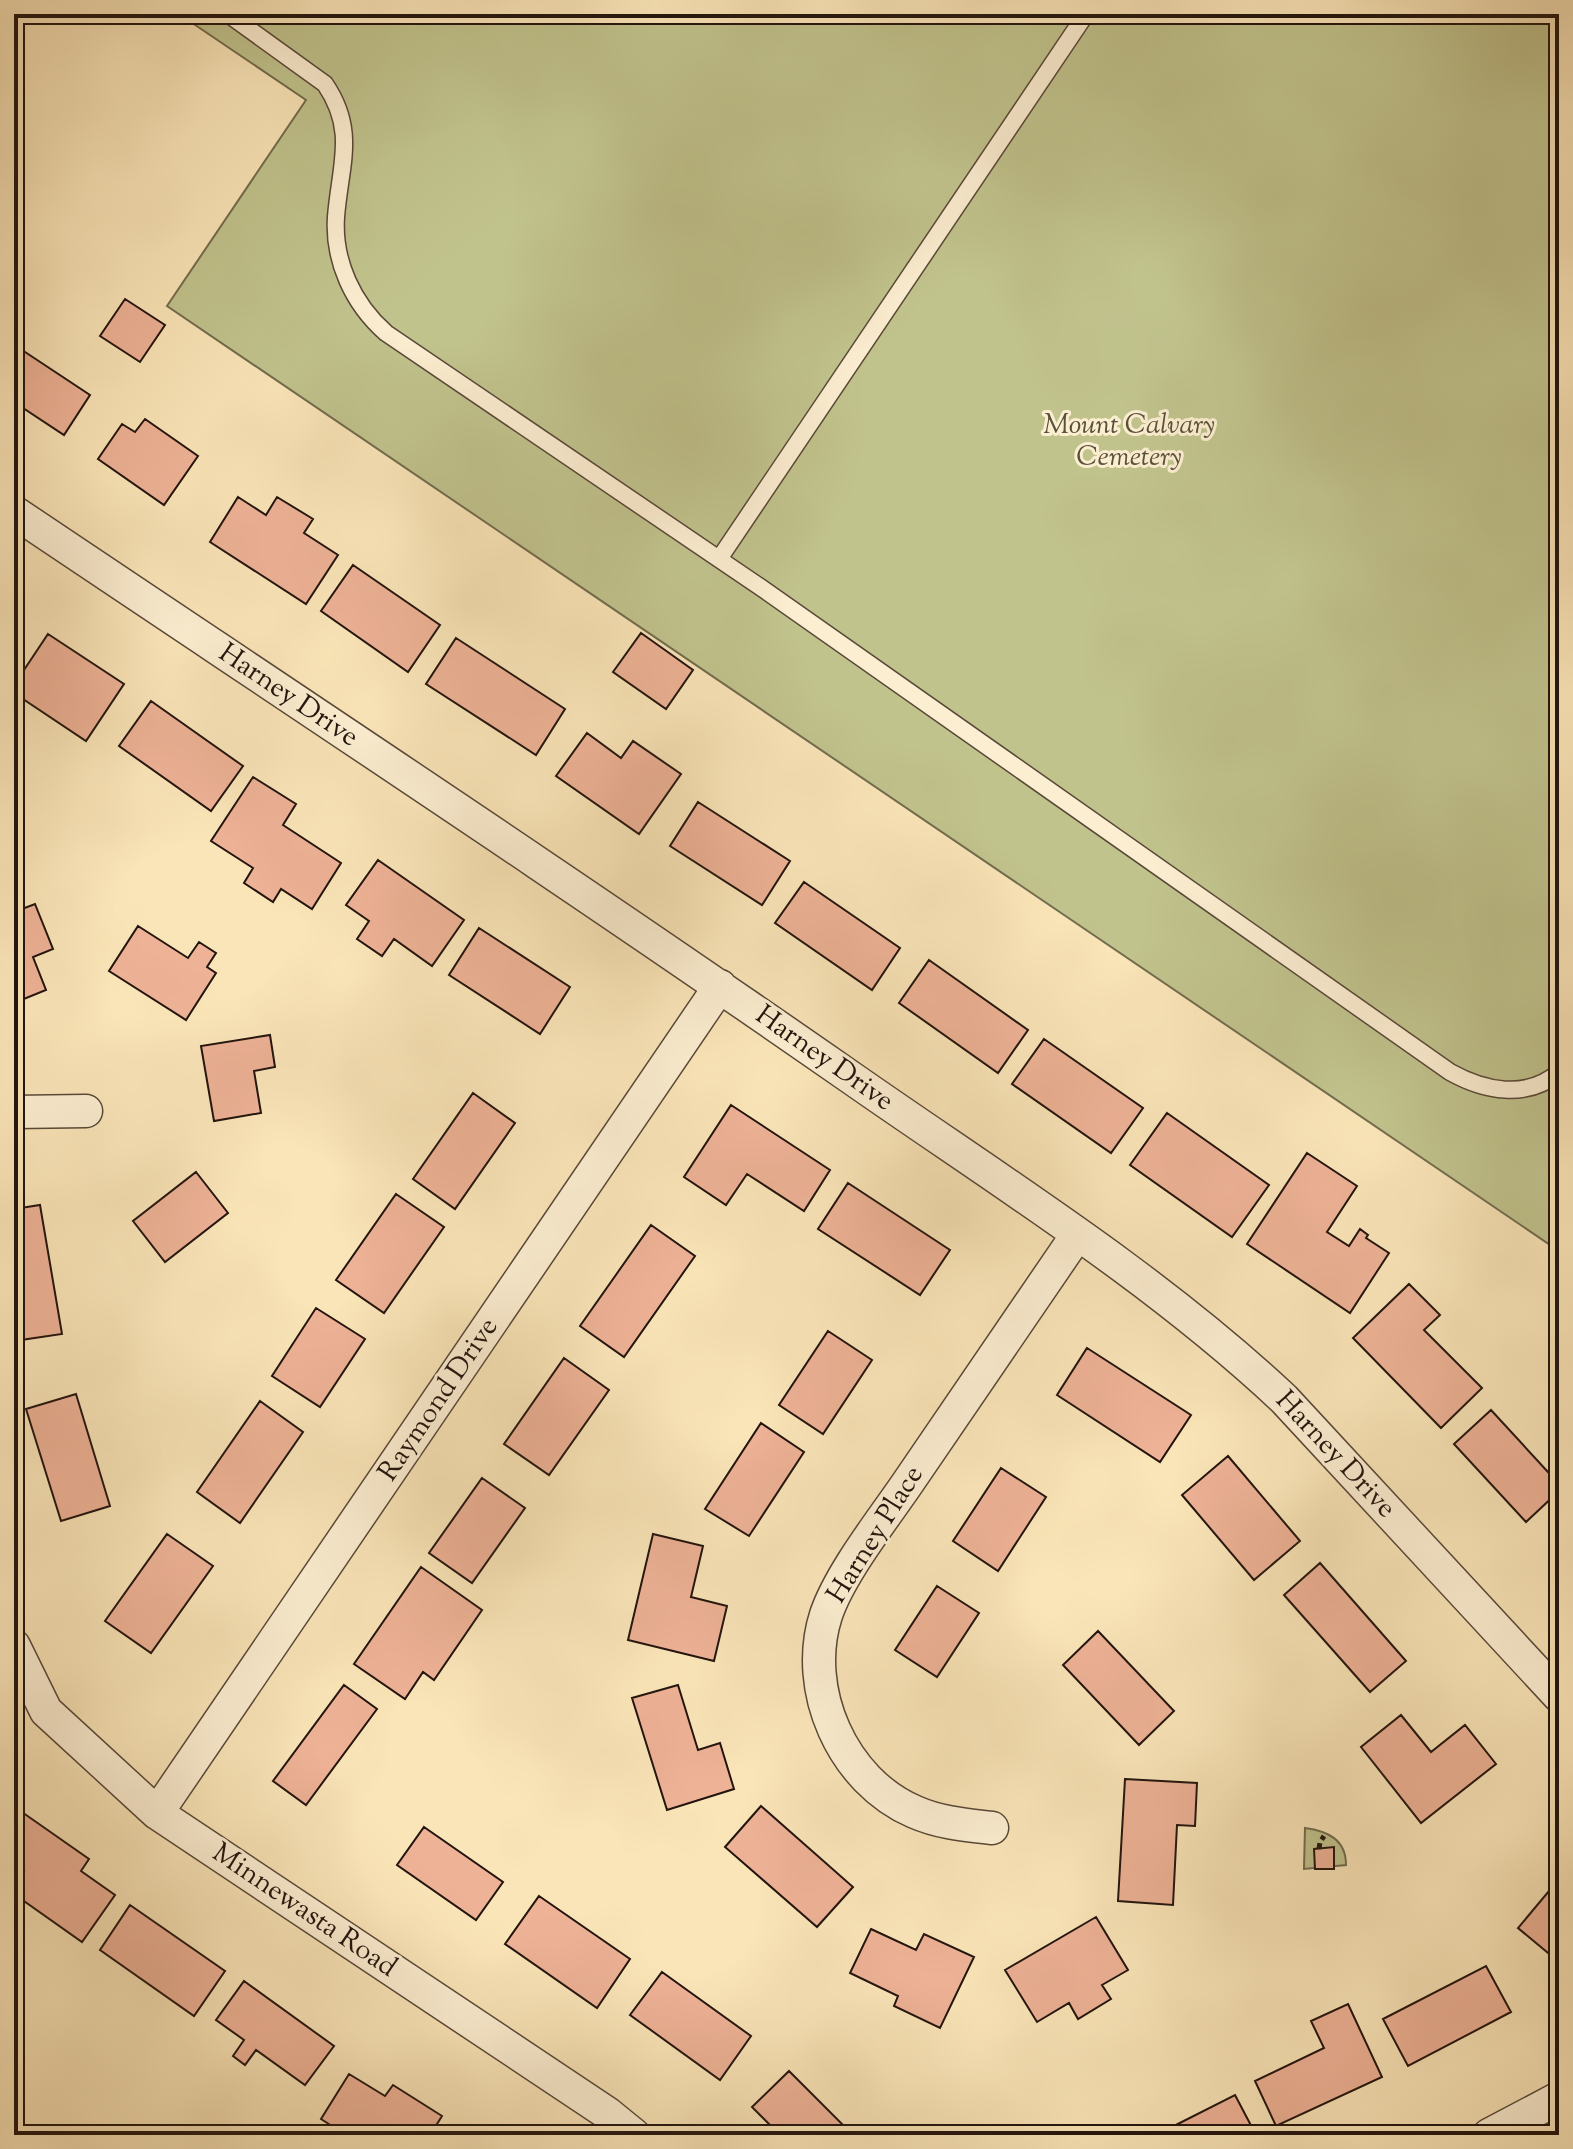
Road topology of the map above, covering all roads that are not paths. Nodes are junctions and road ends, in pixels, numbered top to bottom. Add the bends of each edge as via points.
1 (228, 14) edge
2 (1086, 14) edge
3 (14, 512) edge
4 (719, 559) junction
5 (720, 986) junction
6 (1559, 1072) edge
7 (86, 1111) dead end
8 (14, 1112) edge
9 (1077, 1235) junction
10 (14, 1646) edge
11 (1559, 1696) edge
12 (157, 1813) junction
13 (992, 1828) dead end
14 (1559, 2098) edge
15 (634, 2135) edge
16 (1489, 2135) edge

1 - 4 lane via 325,84 334,98 345,132 338,251 368,317 408,350
2 - 4 lane
3 - 5 street, Harney Drive
4 - 6 lane via 1450,1072 1469,1083 1506,1090 1539,1084
5 - 9 street, Harney Drive
5 - 12 street, Raymond Drive
7 - 8 street
9 - 11 street, Harney Drive via 1227,1347 1284,1399
9 - 13 street, Harney Place via 864,1547 827,1613 819,1647 824,1703 852,1762 877,1788 913,1812
10 - 12 street, Minnewasta Road via 46,1711
12 - 15 street, Minnewasta Road
14 - 16 street

